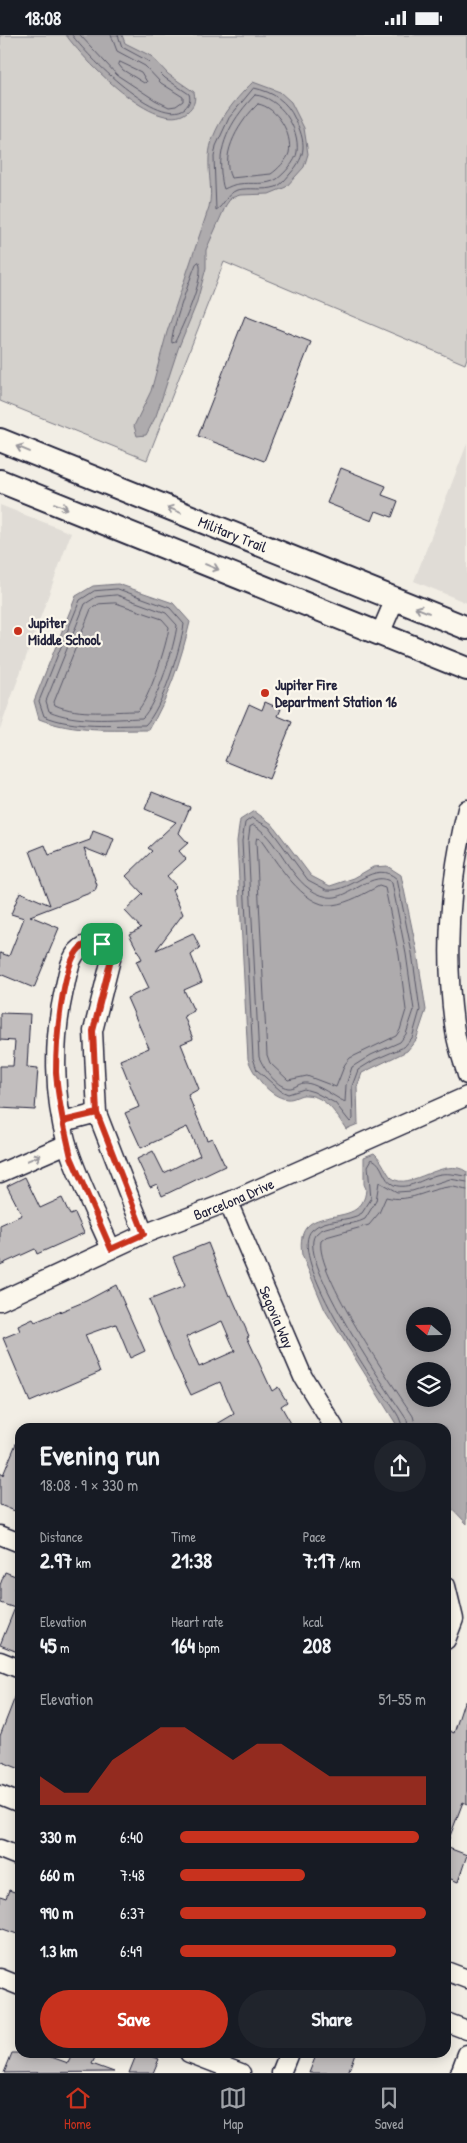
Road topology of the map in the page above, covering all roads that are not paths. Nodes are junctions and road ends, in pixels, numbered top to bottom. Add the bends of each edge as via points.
1 (0, 440) edge
2 (0, 481) edge
3 (395, 599) junction
4 (467, 628) edge
5 (380, 634) junction
6 (467, 669) edge
7 (467, 809) edge
8 (467, 1075) edge
9 (467, 1096) edge
10 (97, 1113) junction
11 (63, 1121) junction
12 (67, 1144) junction
13 (0, 1173) edge
14 (228, 1202) junction
15 (144, 1234) junction
16 (111, 1249) junction
17 (0, 1301) edge
18 (332, 1423) edge
19 (0, 1535) edge
20 (15, 1541) edge
21 (451, 1607) edge
22 (451, 1627) edge
23 (0, 1661) edge
24 (15, 1667) edge
25 (0, 1795) edge
26 (15, 1801) edge
27 (0, 1849) edge
28 (15, 1855) edge
29 (451, 1973) edge
30 (0, 1978) edge
31 (467, 1979) edge
32 (15, 1984) edge
33 (451, 2024) edge
34 (467, 2030) edge
35 (467, 2054) edge
36 (202, 2058) edge
37 (287, 2058) edge
38 (241, 2073) edge
39 (281, 2073) edge
40 (460, 2073) edge

3 -> 1 main road, Military Trail
2 -> 5 main road
4 -> 3 main road, Military Trail
3 - 5 street
5 - 6 main road
7 - 8 street via 456,854 449,916 449,965 455,1033
9 - 14 street, Barcelona Drive
10 - 11 street
10 - 11 street via 93,1031 111,959 107,949 95,942 80,948 75,955 61,1003 56,1072
10 - 15 street
11 - 12 street
13 -> 12 street
12 - 16 street
14 - 15 street, Barcelona Drive
14 - 18 street, Segovia Way via 303,1377
15 - 16 street, Barcelona Drive
16 - 17 street, Barcelona Drive
19 - 20 street
21 - 22 street via 454,1619
23 - 24 street
25 - 26 street
27 - 28 street
29 - 31 street
30 - 32 street
33 - 34 street
35 - 40 street
36 - 38 street
37 - 39 street

